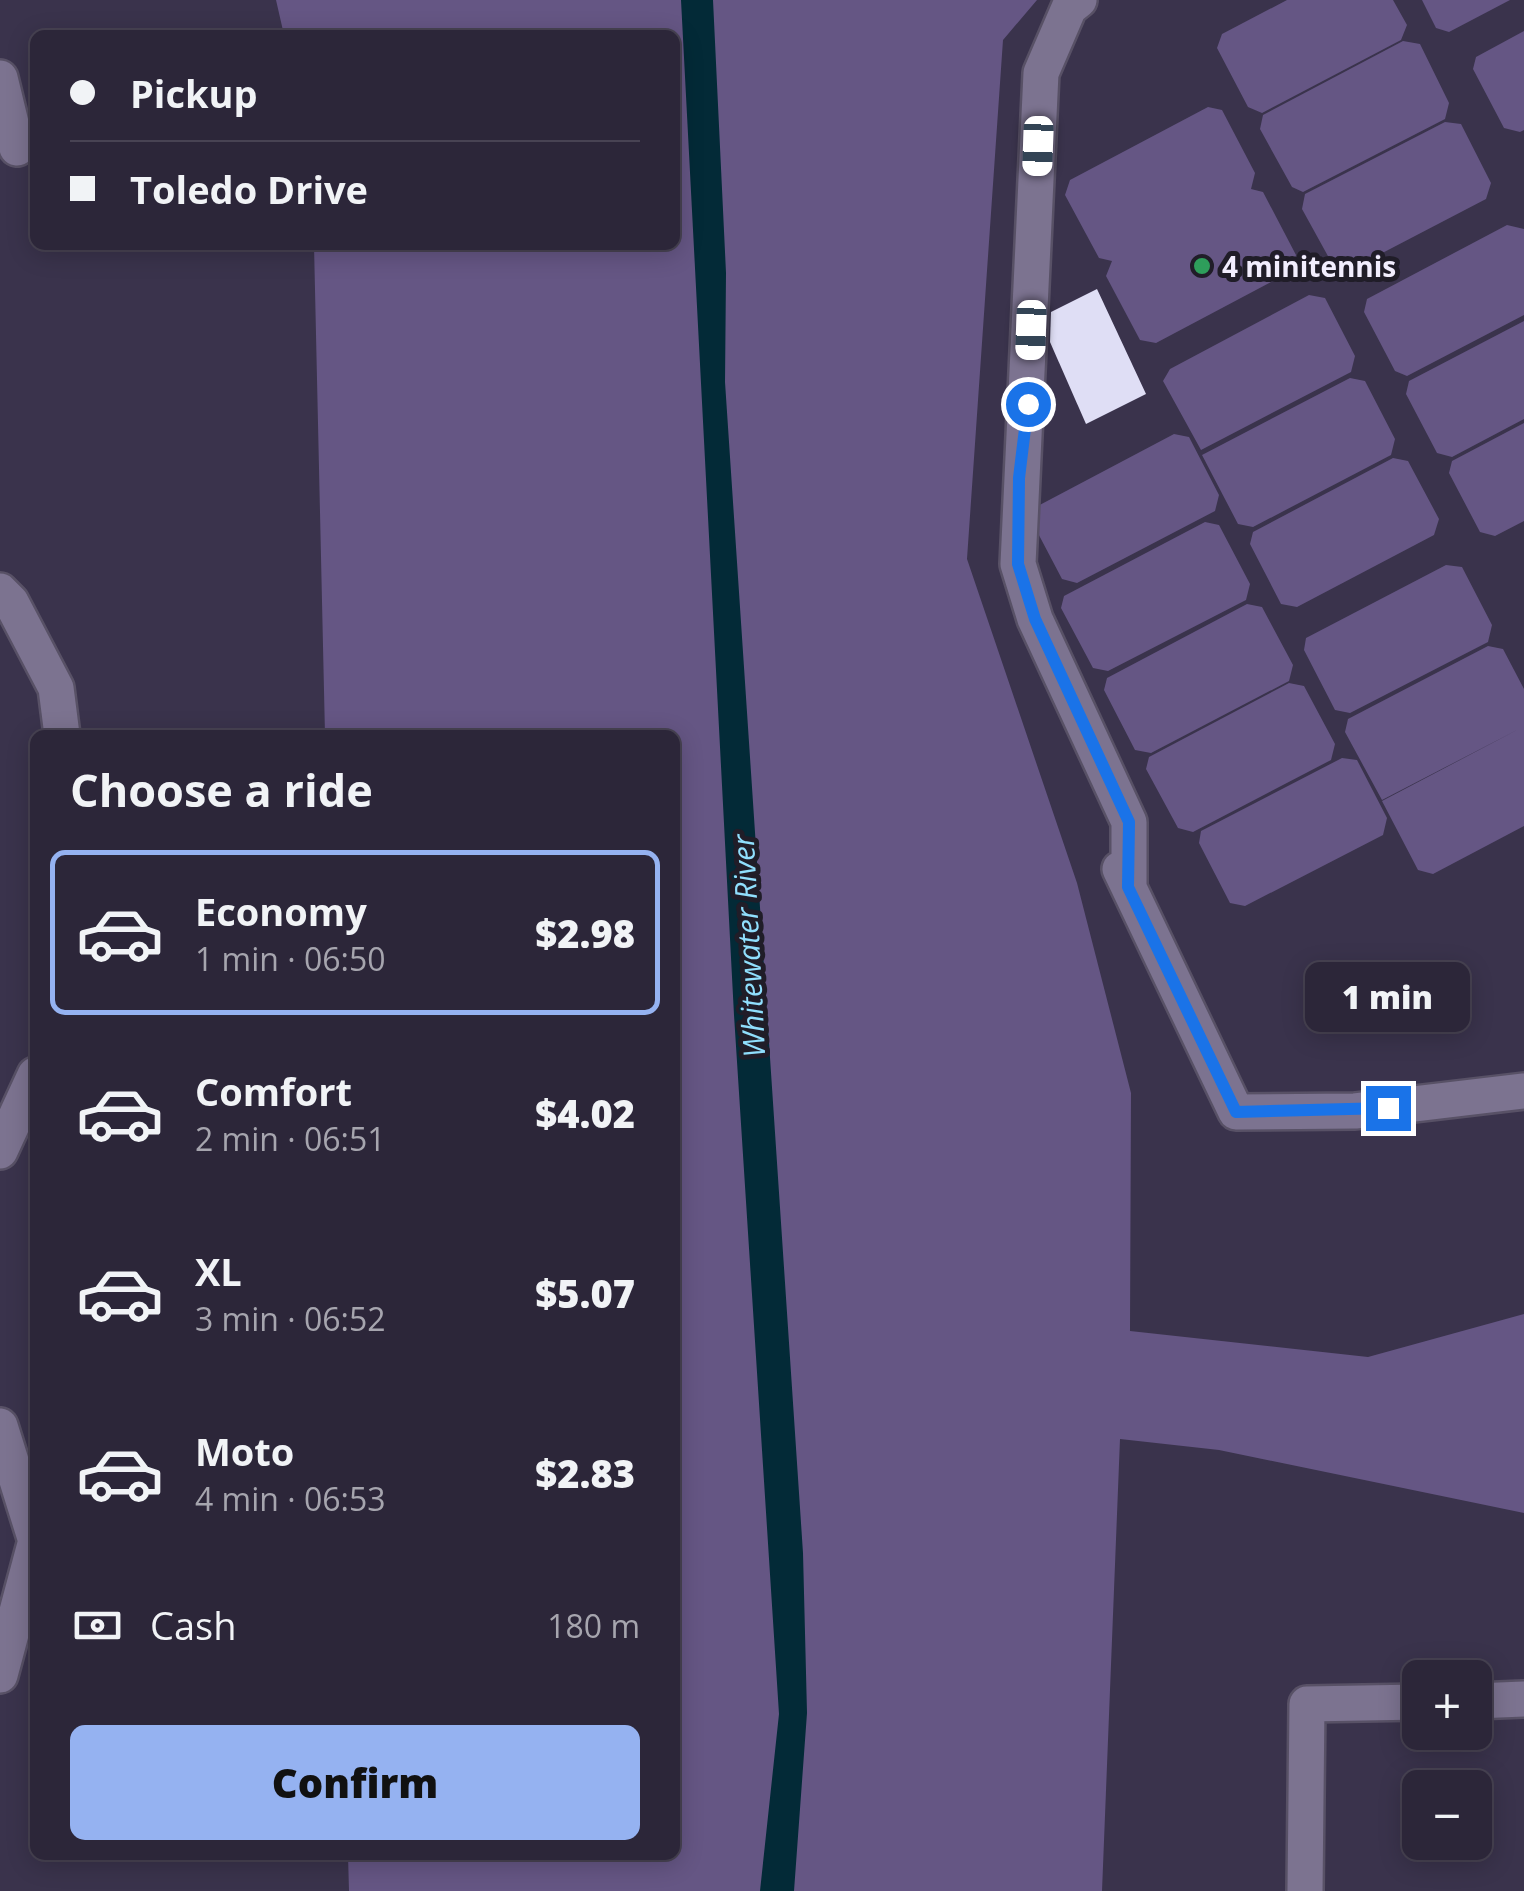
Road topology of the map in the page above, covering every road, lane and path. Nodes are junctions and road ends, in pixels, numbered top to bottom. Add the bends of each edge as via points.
1 (1079, 0) edge
2 (0, 78) edge
3 (17, 148) dead end
4 (0, 590) edge
5 (61, 730) edge
6 (1111, 850) dead end
7 (1128, 887) junction
8 (30, 1086) edge
9 (1524, 1092) edge
10 (0, 1151) edge
11 (0, 1426) edge
12 (30, 1525) edge
13 (30, 1560) edge
14 (0, 1675) edge
15 (1492, 1700) edge
16 (1524, 1700) edge
17 (1402, 1702) edge
18 (1305, 1891) edge

1 - 7 street via 1069,8 1041,73 1018,564 1035,619 1129,822
2 - 3 street
4 - 5 street via 56,688
6 - 7 street
7 - 9 street via 1236,1112 1355,1111
8 - 10 street
11 - 12 street
13 - 14 street
15 - 16 street
17 - 18 street via 1307,1704

